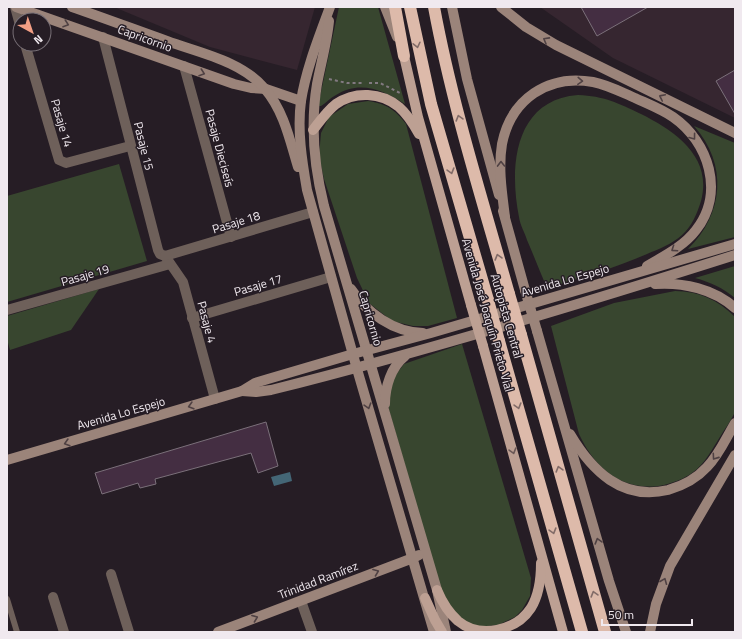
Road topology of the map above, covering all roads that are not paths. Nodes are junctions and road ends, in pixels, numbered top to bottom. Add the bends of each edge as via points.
1 (15, 7) edge
2 (72, 7) edge
3 (330, 7) edge
4 (385, 7) edge
5 (395, 7) edge
6 (410, 7) edge
7 (434, 7) edge
8 (452, 7) edge
9 (501, 7) edge
10 (103, 37) junction
11 (28, 52) edge
12 (404, 56) junction
13 (184, 66) junction
14 (317, 85) junction
15 (266, 89) junction
16 (301, 101) junction
17 (313, 130) junction
18 (735, 133) edge
19 (130, 146) junction
20 (426, 146) junction
21 (307, 190) junction
22 (313, 212) junction
23 (505, 217) junction
24 (231, 237) junction
25 (735, 244) edge
26 (735, 255) edge
27 (168, 260) junction
28 (633, 273) junction
29 (331, 277) junction
30 (347, 283) junction
31 (643, 285) junction
32 (735, 308) edge
33 (7, 310) edge
34 (192, 318) junction
35 (431, 333) junction
36 (366, 350) junction
37 (353, 354) junction
38 (407, 355) junction
39 (370, 365) junction
40 (357, 369) junction
41 (242, 391) junction
42 (215, 399) junction
43 (384, 412) junction
44 (563, 422) junction
45 (735, 423) edge
46 (735, 455) edge
47 (7, 460) edge
48 (540, 549) junction
49 (425, 550) junction
50 (413, 558) junction
51 (111, 574) dead end
52 (438, 590) junction
53 (53, 598) dead end
54 (425, 598) junction
55 (7, 599) edge
56 (301, 600) junction
57 (17, 632) edge
58 (64, 632) edge
59 (129, 632) edge
60 (218, 632) edge
61 (312, 632) edge
62 (434, 632) edge
63 (442, 632) edge
64 (446, 632) edge
65 (563, 632) edge
66 (582, 632) edge
67 (605, 632) edge
68 (626, 632) edge
69 (650, 632) edge

1 -> 10 main road, Capricornio
2 - 15 main road, Capricornio via 223,61 249,75
3 - 14 main road, Capricornio via 328,34
3 - 16 main road, Capricornio via 312,58
4 - 12 main road, Avenida José Joaquín Prieto Vial
5 - 12 highway
6 -> 66 highway, Autopista Central, bridge via 432,104
67 -> 7 highway, Autopista Central, bridge via 456,106
8 - 23 main road via 467,79
18 -> 9 main road via 540,37
10 - 13 main road, Capricornio
10 - 19 street, Pasaje 15
11 - 19 street, Pasaje 14 via 59,160 66,163
12 - 20 main road, Avenida José Joaquín Prieto Vial
13 -> 15 main road, Capricornio via 238,85
13 - 24 street, Pasaje Dieciseís
14 - 16 main road
14 - 17 main road, Capricornio
15 - 16 main road, Capricornio
15 - 21 main road via 283,119
16 - 17 main road
16 - 21 main road, Capricornio via 300,145
17 - 20 main road via 329,110 342,100 359,95 376,96 392,102 405,113
17 - 30 main road, Capricornio via 320,188
19 - 27 street, Pasaje 15 via 158,250
20 -> 48 main road, Avenida José Joaquín Prieto Vial, bridge
21 - 22 main road, Capricornio
22 - 24 street, Pasaje 18
22 - 29 main road, Capricornio
23 -> 28 main road via 502,145 510,120 517,109 539,89 566,81 594,82 614,88 663,111 681,124 702,150 710,177 708,203 696,230 664,256
23 - 44 main road, bridge
24 - 27 street, Pasaje 18
25 - 28 main road, Avenida Lo Espejo
26 - 31 main road, Avenida Lo Espejo
27 - 33 street, Pasaje 19
27 - 34 street, Pasaje 4 via 183,282
28 - 35 main road, Avenida Lo Espejo
29 - 34 street, Pasaje 17
29 - 37 main road, Capricornio
30 - 35 main road via 363,305 385,322 407,331
30 - 36 main road, Capricornio
31 - 32 main road via 673,284 702,289 719,296
31 - 38 main road, Avenida Lo Espejo
34 - 42 street, Pasaje 4
35 - 36 main road, Avenida Lo Espejo
36 - 37 main road, Avenida Lo Espejo
36 - 39 main road, Capricornio
37 - 40 main road, Capricornio
37 - 41 main road, Avenida Lo Espejo via 262,381
38 - 39 main road, Avenida Lo Espejo
38 - 43 main road via 397,365 389,380
39 - 40 main road, Avenida Lo Espejo
39 - 43 main road, Capricornio
40 - 41 main road, Avenida Lo Espejo via 271,390
40 -> 50 main road, Capricornio
41 - 42 main road, Avenida Lo Espejo
42 -> 47 main road, Avenida Lo Espejo
43 - 49 main road, Capricornio
45 -> 44 main road via 713,460 699,474 676,487 649,493 636,492 616,485 601,474 583,453
68 -> 44 main road
69 -> 46 main road via 656,604 668,571
48 - 52 main road via 541,571 535,600 520,620 505,629 487,631 464,626 451,614
48 - 65 main road, Avenida José Joaquín Prieto Vial
49 - 50 main road, Trinidad Ramírez
49 - 52 main road, Capricornio
50 - 54 main road, Capricornio
56 -> 50 main road, Trinidad Ramírez
51 - 59 street
52 - 64 main road, Capricornio
53 - 58 street
54 - 62 main road, Capricornio
54 - 63 main road
55 - 57 lane
60 -> 56 main road, Trinidad Ramírez
56 - 61 street

